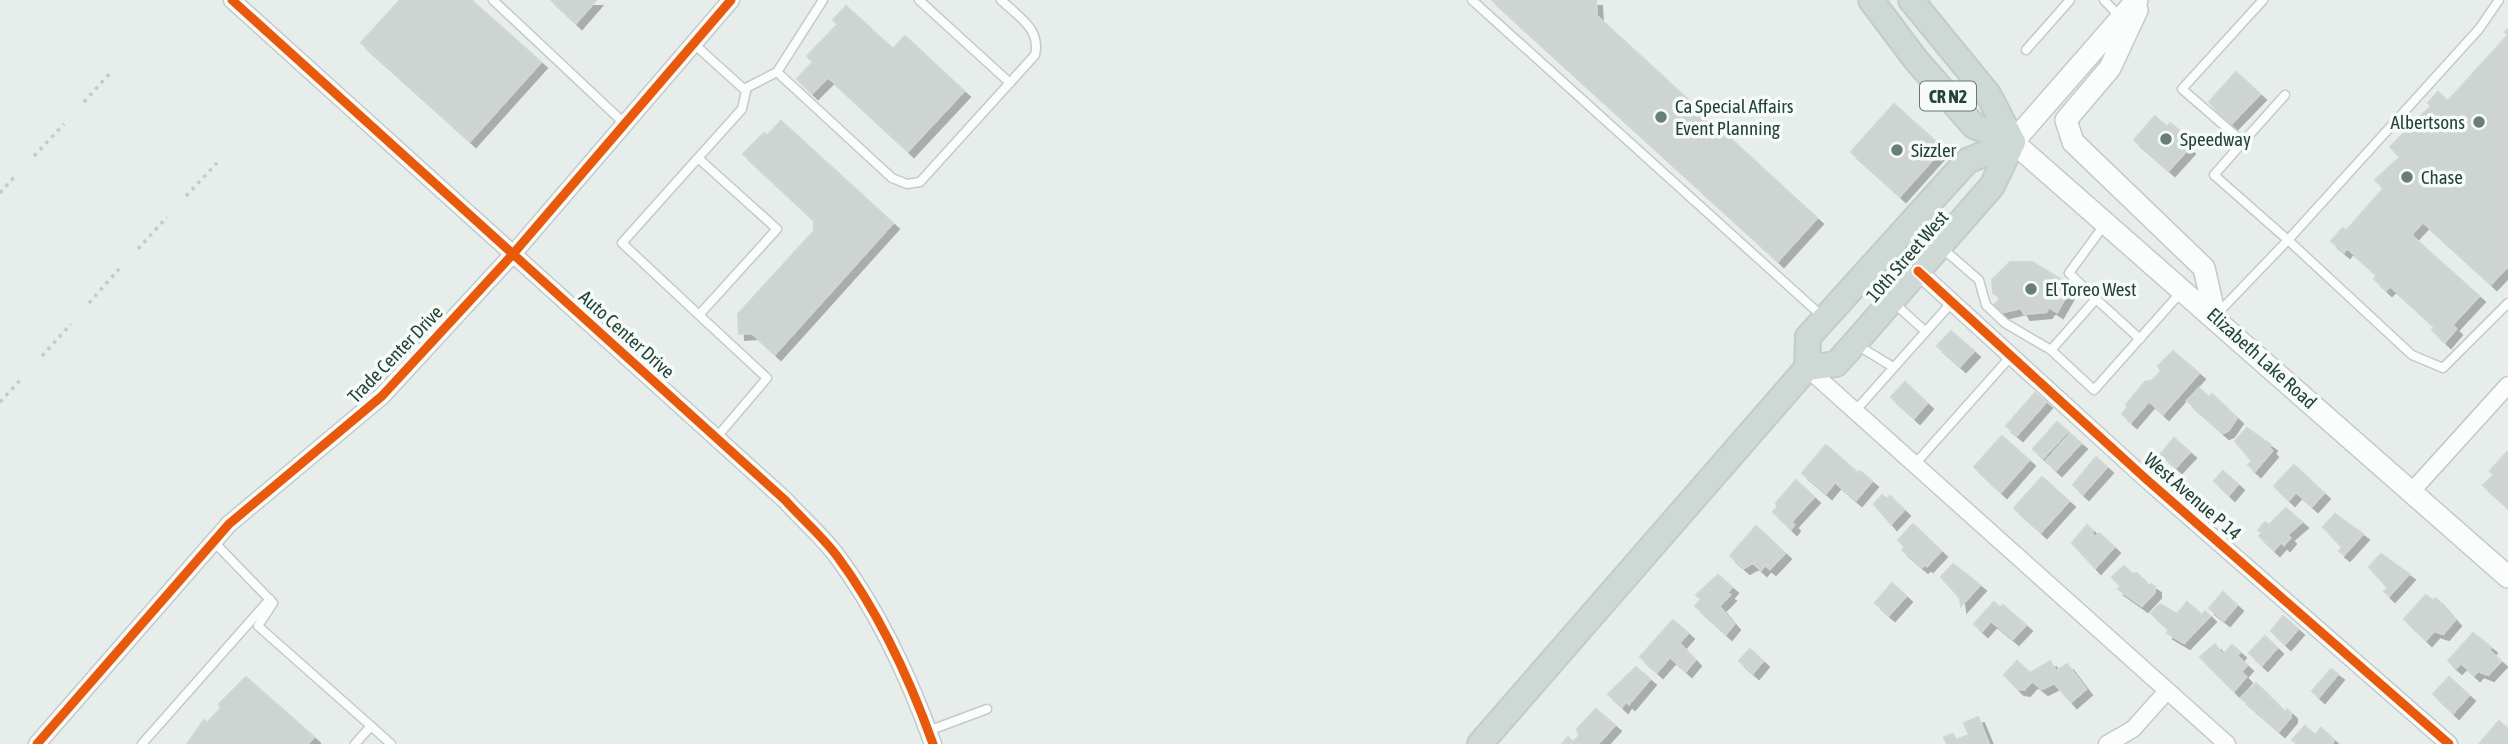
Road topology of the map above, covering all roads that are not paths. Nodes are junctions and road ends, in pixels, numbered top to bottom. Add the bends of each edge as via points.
1 (232, 0) edge
2 (493, 0) edge
3 (731, 0) edge
4 (823, 0) edge
5 (919, 0) edge
6 (1001, 0) edge
7 (1472, 0) edge
8 (1871, 0) edge
9 (1911, 0) edge
10 (2070, 0) edge
11 (2104, 0) edge
12 (2139, 0) edge
13 (2263, 0) edge
14 (2499, 0) edge
15 (2121, 18) junction
16 (694, 44) junction
17 (2026, 50) dead end
18 (777, 72) junction
19 (1010, 83) junction
20 (744, 89) junction
21 (2285, 95) dead end
22 (625, 124) junction
23 (2014, 142) junction
24 (2243, 142) junction
25 (698, 158) junction
26 (2106, 222) junction
27 (2288, 240) junction
28 (1940, 245) junction
29 (513, 254) junction
30 (1918, 271) junction
31 (2184, 289) junction
32 (2096, 299) junction
33 (1953, 300) junction
34 (1892, 301) junction
35 (2508, 303) edge
36 (699, 315) junction
37 (2215, 316) junction
38 (1825, 319) junction
39 (1925, 331) junction
40 (2140, 339) junction
41 (1854, 344) junction
42 (2051, 350) junction
43 (2012, 355) junction
44 (1894, 367) junction
45 (1807, 368) junction
46 (2508, 386) edge
47 (1856, 410) junction
48 (716, 438) junction
49 (1915, 464) junction
50 (2412, 491) junction
51 (214, 542) junction
52 (2508, 577) edge
53 (270, 599) junction
54 (2167, 691) junction
55 (987, 709) dead end
56 (371, 726) junction
57 (931, 737) edge
58 (37, 744) edge
59 (142, 744) edge
60 (355, 744) edge
61 (391, 744) edge
62 (1480, 744) edge
63 (2107, 744) edge
64 (2227, 744) edge
65 (2449, 744) edge

1 - 29 street, Auto Center Drive
2 - 22 lane
3 - 16 street, Trade Center Drive
4 - 18 lane
5 - 19 lane
6 - 19 lane via 1034,31 1038,44 1035,55
7 - 38 lane
8 - 23 main road, CR N2 via 1974,126
9 - 23 main road, CR N2 via 1988,94
10 - 17 lane
11 - 15 lane
12 - 15 main road
12 - 37 main road via 2110,68 2066,120 2073,142 2204,268
13 - 24 lane via 2182,89
14 - 27 lane via 2472,37
15 - 23 main road
16 - 20 lane
16 - 22 street, Trade Center Drive
18 - 19 lane via 892,178 907,184 920,182
18 - 20 lane
20 - 25 lane via 742,109
21 - 24 lane
22 - 29 street, Trade Center Drive
23 - 26 main road, Elizabeth Lake Road / CR N2
23 - 28 main road, 10th Street West via 1992,186
23 - 38 main road, 10th Street West via 1967,161
24 - 27 lane via 2214,175
25 - 36 lane via 622,243
25 - 36 lane via 777,229
26 - 31 main road, Elizabeth Lake Road / CR N2
26 - 32 lane via 2069,272
27 - 35 lane via 2412,355 2443,368
27 - 37 lane
28 - 30 main road, 10th Street West
28 - 42 lane via 1979,280 1986,305 2004,323
29 - 48 street, Auto Center Drive
29 - 51 street, Trade Center Drive via 382,396 229,524
30 - 33 street, West Avenue P 14
30 - 34 main road, 10th Street West
31 - 37 main road, Elizabeth Lake Road / CR N2
31 - 40 lane
32 - 40 lane
32 - 42 lane
33 - 39 lane
33 - 43 street, West Avenue P 14
34 - 39 lane
34 - 41 main road, 10th Street West
36 - 48 lane via 767,378
37 - 50 main road, Elizabeth Lake Road / CR N2
38 - 45 main road, 10th Street West via 1808,337
39 - 44 lane
40 - 42 lane via 2094,390
41 - 44 lane
41 - 45 main road, 10th Street West via 1836,364
43 - 49 lane
43 - 65 street, West Avenue P 14 via 2146,479
44 - 47 lane
45 - 47 street
45 - 62 main road
46 - 50 street
47 - 49 street
48 - 57 street, Auto Center Drive via 836,554 878,617 912,685
49 - 54 street
50 - 52 main road, Elizabeth Lake Road / CR N2
51 - 53 lane
51 - 58 street, Trade Center Drive
53 - 56 lane via 274,603 258,626
53 - 59 lane
54 - 63 street via 2133,729
54 - 64 street
55 - 57 lane
56 - 60 lane
56 - 61 lane

